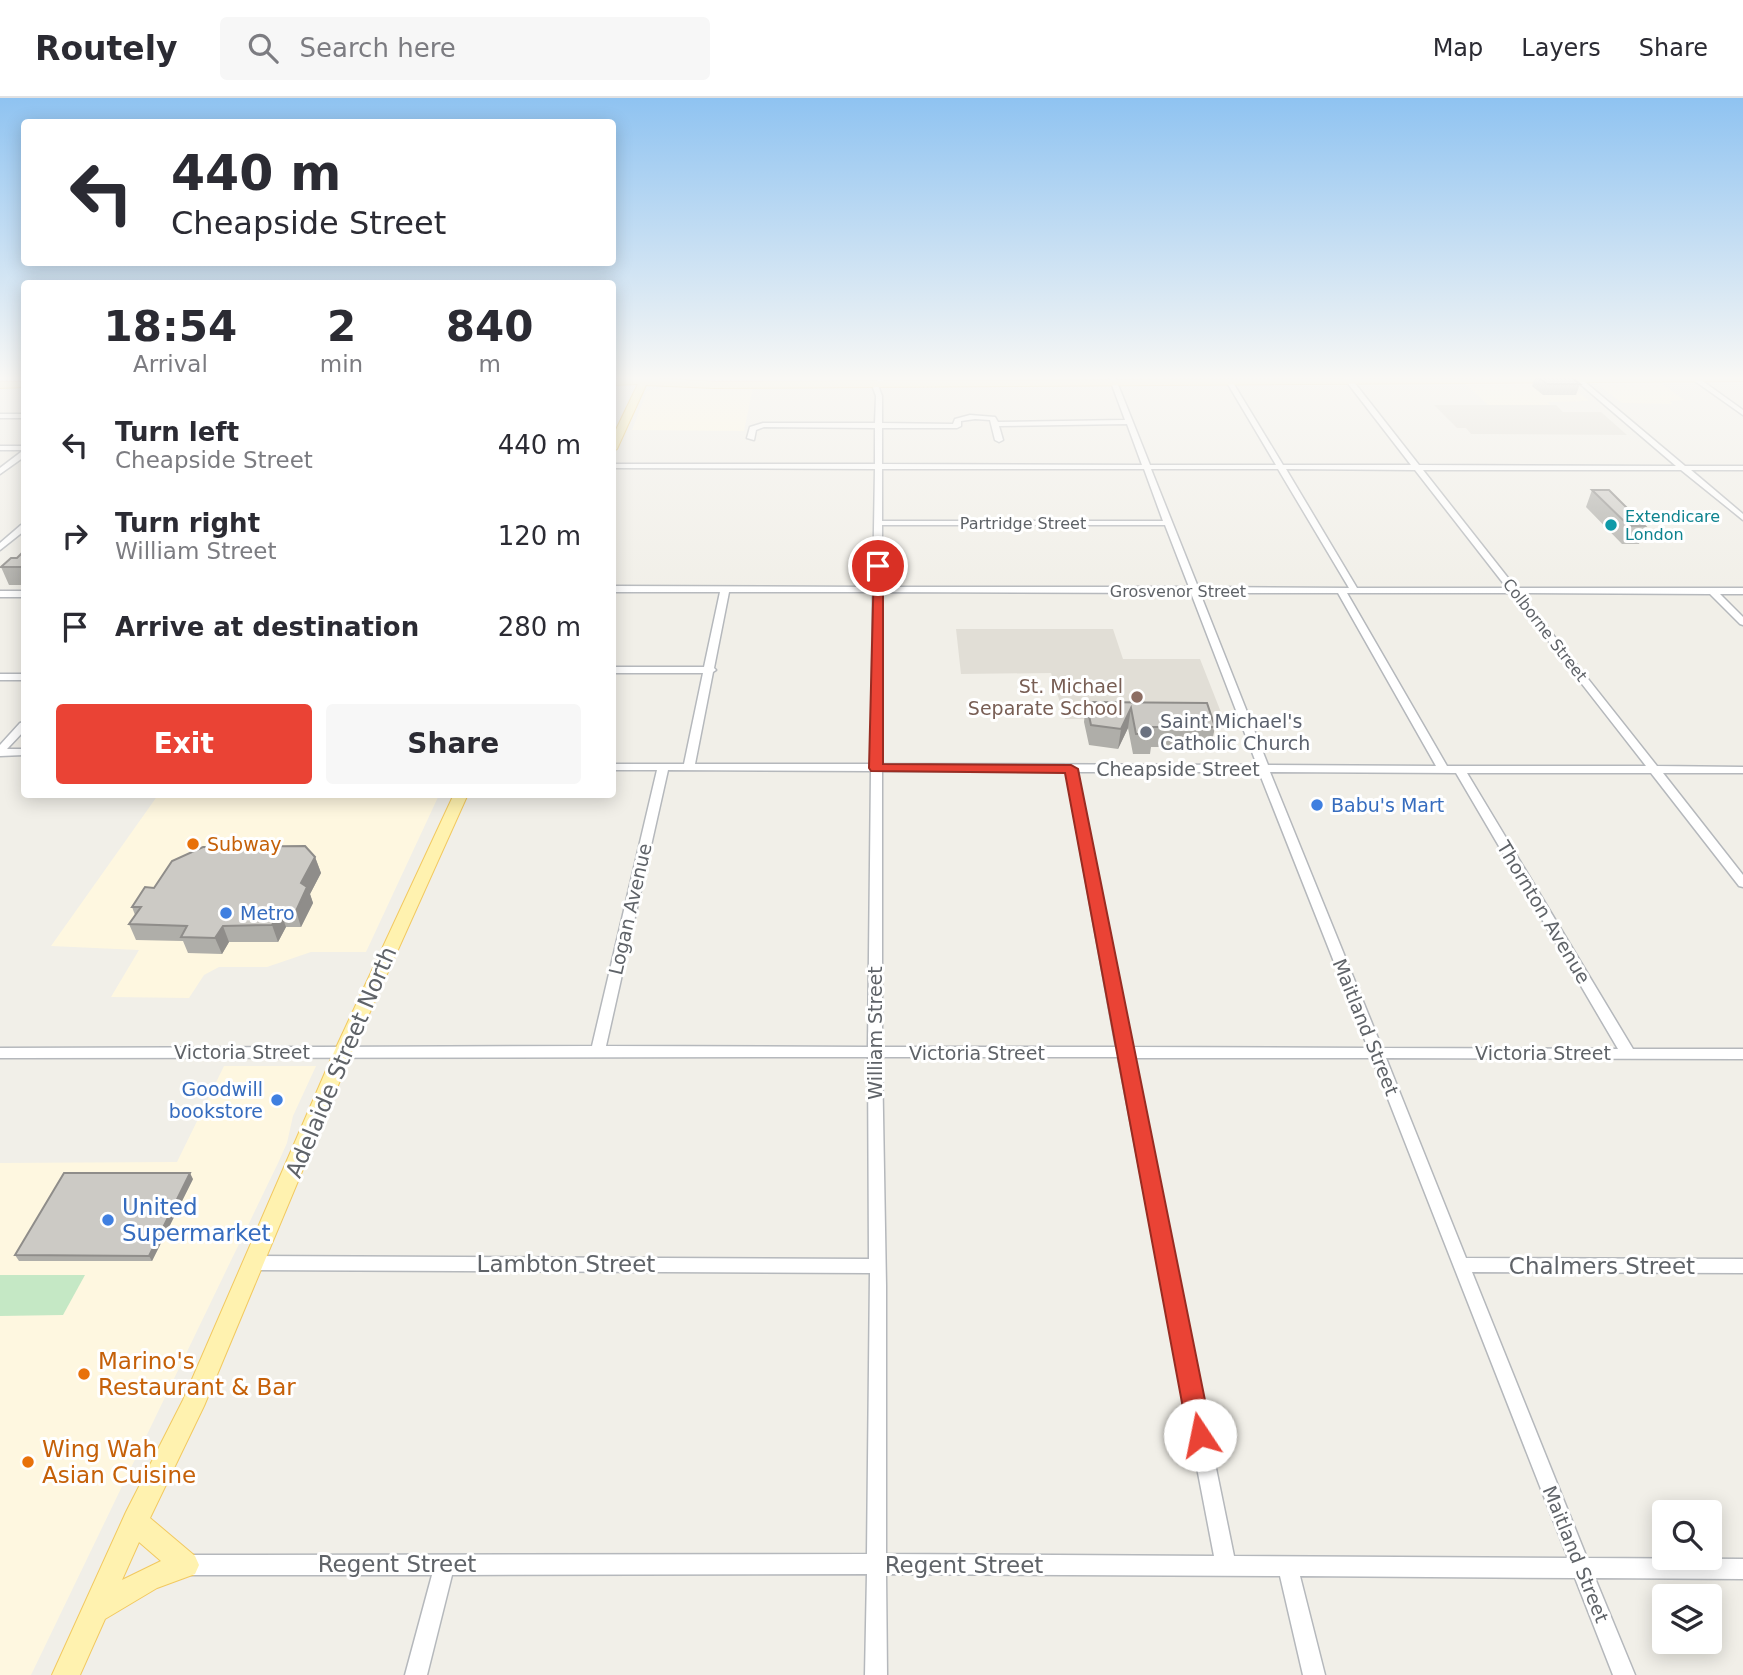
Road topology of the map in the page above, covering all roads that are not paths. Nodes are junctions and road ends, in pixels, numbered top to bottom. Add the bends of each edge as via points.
1 (878, 451) edge
2 (1139, 451) edge
3 (1271, 451) edge
4 (1404, 451) edge
5 (1662, 451) edge
6 (21, 456) edge
7 (616, 466) edge
8 (878, 466) junction
9 (1145, 467) junction
10 (1281, 467) junction
11 (1417, 467) junction
12 (1683, 468) junction
13 (1743, 468) edge
14 (0, 472) edge
15 (1743, 518) edge
16 (878, 523) junction
17 (1168, 523) junction
18 (21, 530) edge
19 (0, 547) edge
20 (616, 589) edge
21 (725, 590) junction
22 (877, 590) junction
23 (1195, 591) junction
24 (1340, 591) junction
25 (1355, 591) junction
26 (1514, 591) junction
27 (1712, 591) junction
28 (1743, 591) edge
29 (0, 594) edge
30 (21, 594) edge
31 (1743, 622) edge
32 (616, 670) edge
33 (710, 670) junction
34 (0, 677) edge
35 (21, 677) edge
36 (21, 728) edge
37 (0, 752) edge
38 (21, 752) edge
39 (616, 767) edge
40 (689, 767) junction
41 (663, 768) junction
42 (876, 768) junction
43 (1071, 769) junction
44 (1265, 770) junction
45 (1444, 770) junction
46 (1460, 770) junction
47 (1656, 770) junction
48 (1743, 770) edge
49 (459, 798) edge
50 (1743, 883) edge
51 (598, 1051) junction
52 (343, 1052) junction
53 (875, 1052) junction
54 (0, 1053) edge
55 (1377, 1053) junction
56 (1124, 1054) junction
57 (1628, 1054) junction
58 (1743, 1054) edge
59 (254, 1263) junction
60 (877, 1265) junction
61 (1461, 1265) junction
62 (1743, 1266) edge
63 (135, 1521) junction
64 (445, 1564) junction
65 (877, 1564) junction
66 (186, 1565) junction
67 (1288, 1566) junction
68 (1226, 1567) junction
69 (1581, 1567) junction
70 (1743, 1569) edge
71 (95, 1610) junction
72 (66, 1675) edge
73 (416, 1675) edge
74 (876, 1675) edge
75 (1314, 1675) edge
76 (1624, 1675) edge

1 - 8 street, William Street
2 - 9 street, Maitland Street
3 - 10 street
4 - 11 street, Colborne Street
5 - 12 street
6 - 14 street
7 - 8 street
8 - 9 street
8 - 16 street, William Street
9 - 10 street
9 - 17 street, Maitland Street
10 - 11 street
10 - 25 street
11 - 12 street
11 - 26 street, Colborne Street
12 - 13 street
12 - 15 street
16 - 17 street, Partridge Street
16 - 22 street, William Street
17 - 23 street, Maitland Street
18 - 19 street
20 - 21 street, Grosvenor Street
21 - 22 street, Grosvenor Street
21 - 33 street
22 - 23 street, Grosvenor Street
22 - 42 street, William Street
23 - 24 street, Grosvenor Street
23 - 44 street, Maitland Street
24 - 25 street, Grosvenor Street
24 - 45 street
25 - 26 street, Grosvenor Street
26 - 27 street, Grosvenor Street
26 - 47 street, Colborne Street
27 - 28 street, Grosvenor Street
27 - 31 street
29 - 30 street
32 - 33 street
33 - 40 street
34 - 35 street
36 - 37 street
37 - 38 street
39 - 41 street, Cheapside Street
40 - 41 street, Cheapside Street
40 - 42 street, Cheapside Street
41 - 51 street, Logan Avenue
42 - 43 street, Cheapside Street
42 - 53 street, William Street
43 - 44 street, Cheapside Street
43 - 56 street
44 - 45 street, Cheapside Street
44 - 55 street, Maitland Street
45 - 46 street, Cheapside Street
46 - 47 street, Cheapside Street
46 - 57 street, Thornton Avenue
47 - 48 street, Cheapside Street
47 - 50 street, Colborne Street
49 - 52 main road, Adelaide Street North
51 - 52 street, Victoria Street
51 - 53 street, Victoria Street
52 - 54 street, Victoria Street
52 - 59 main road, Adelaide Street North
53 - 56 street, Victoria Street
53 - 60 street, William Street
55 - 56 street, Victoria Street
55 - 57 street, Victoria Street
55 - 61 street, Maitland Street
56 - 68 street
57 - 58 street, Victoria Street
59 - 60 street, Lambton Street
59 - 63 main road, Adelaide Street North via 192,1406
60 - 65 street, William Street
61 - 62 street, Chalmers Street
61 - 69 street, Maitland Street
63 - 66 main road
63 - 71 main road, Adelaide Street North
64 - 65 street, Regent Street
64 - 66 street, Regent Street
64 - 73 street
65 - 68 street, Regent Street
65 - 74 street, William Street
66 - 71 main road via 150,1578
67 - 68 street, Regent Street
67 - 69 street, Regent Street
67 - 75 street
69 - 70 street, Regent Street
69 - 76 street, Maitland Street
71 - 72 main road, Adelaide Street North

